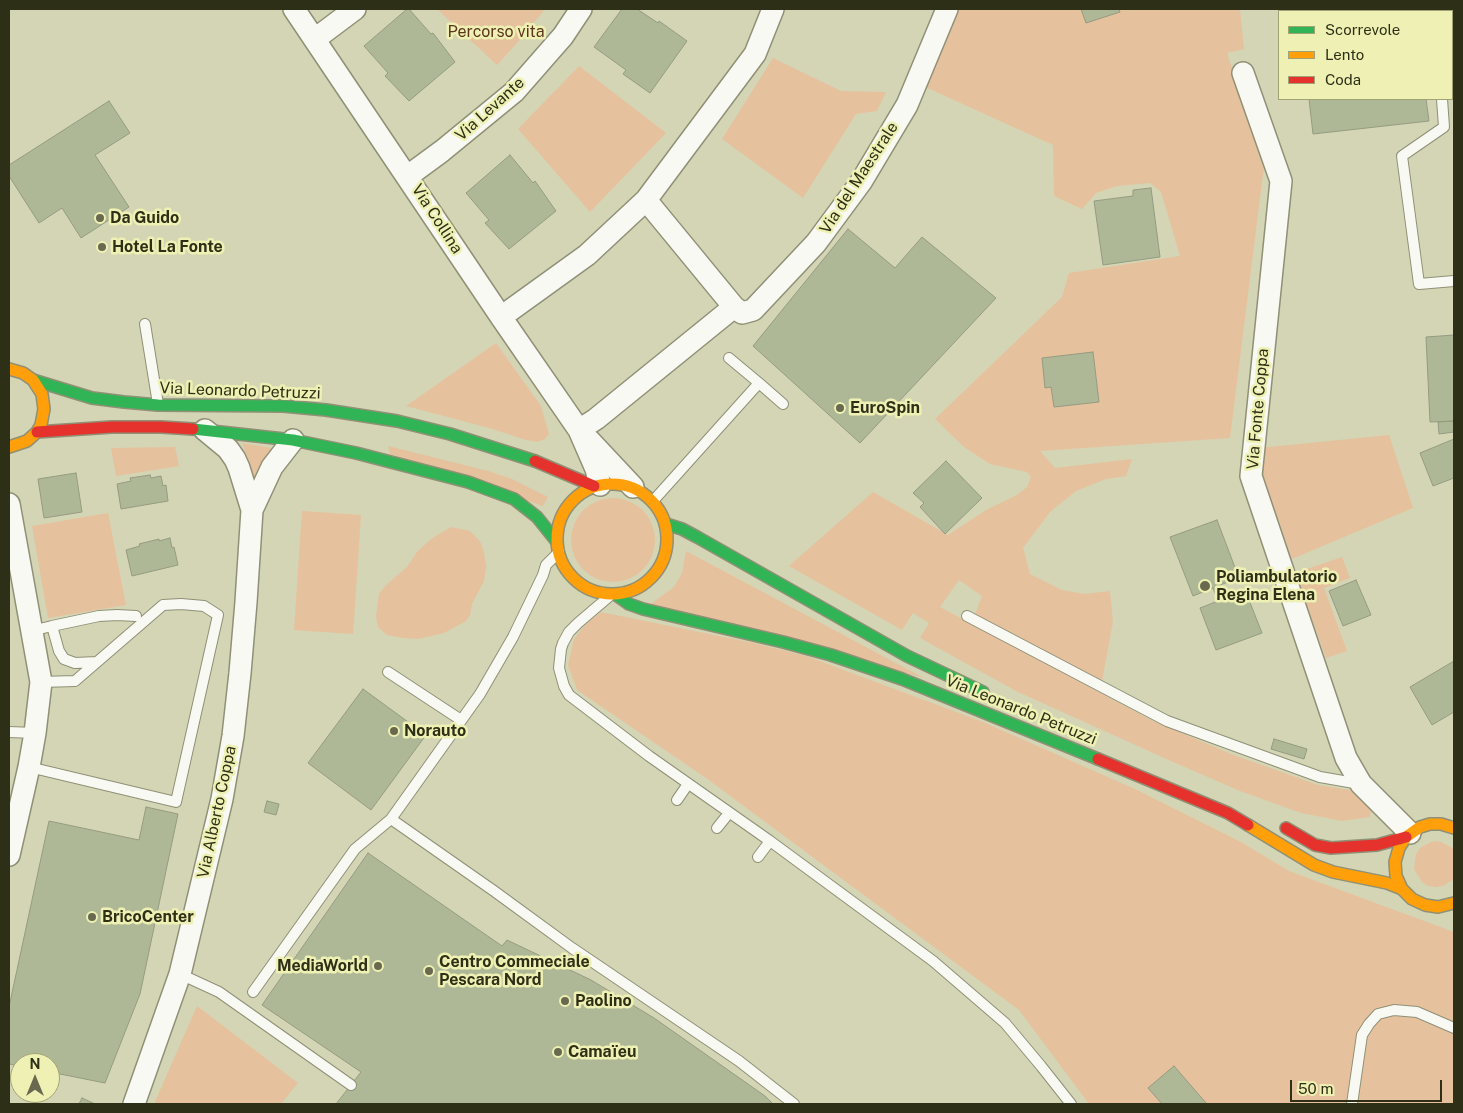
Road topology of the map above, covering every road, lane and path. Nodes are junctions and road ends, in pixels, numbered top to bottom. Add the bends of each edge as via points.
1 (294, 9) edge
2 (355, 9) edge
3 (581, 9) edge
4 (773, 9) edge
5 (947, 9) edge
6 (315, 39) junction
7 (1243, 72) dead end
8 (1442, 100) edge
9 (408, 176) junction
10 (646, 200) junction
11 (1454, 281) edge
12 (734, 307) junction
13 (501, 317) junction
14 (145, 324) dead end
15 (729, 358) dead end
16 (9, 369) edge
17 (33, 380) junction
18 (759, 383) junction
19 (158, 404) junction
20 (784, 404) dead end
21 (205, 430) junction
22 (37, 432) junction
23 (315, 433) dead end
24 (582, 434) junction
25 (293, 440) junction
26 (11, 452) edge
27 (560, 471) junction
28 (539, 475) dead end
29 (597, 486) junction
30 (633, 488) junction
31 (653, 501) junction
32 (9, 504) edge
33 (252, 510) junction
34 (666, 524) junction
35 (558, 547) junction
36 (614, 594) junction
37 (136, 616) dead end
38 (967, 616) dead end
39 (52, 626) junction
40 (31, 631) junction
41 (97, 662) junction
42 (388, 672) dead end
43 (41, 682) junction
44 (991, 696) dead end
45 (461, 720) junction
46 (9, 732) edge
47 (35, 733) junction
48 (29, 767) junction
49 (688, 784) junction
50 (1360, 784) junction
51 (677, 800) dead end
52 (729, 813) junction
53 (391, 819) junction
54 (1279, 823) dead end
55 (1450, 823) edge
56 (717, 828) dead end
57 (1408, 835) junction
58 (770, 841) junction
59 (9, 855) edge
60 (758, 857) dead end
61 (1402, 889) junction
62 (1454, 903) edge
63 (1438, 907) junction
64 (1454, 913) edge
65 (180, 974) junction
66 (253, 992) dead end
67 (1454, 1028) edge
68 (351, 1085) dead end
69 (131, 1103) edge
70 (794, 1104) edge
71 (1071, 1104) edge
72 (1352, 1104) edge

1 - 6 street, Via Collina
2 - 6 street
3 - 9 street, Via Levante via 563,36 514,92
4 - 10 street via 755,54
5 - 12 street, Via del Maestrale via 907,105 860,182 816,243 753,310 742,313
6 - 9 street, Via Collina
7 - 50 street, Via Fonte Coppa via 1281,181 1251,476 1346,758
8 - 11 lane via 1444,127 1402,156 1419,284
9 - 13 street, Via Collina
10 - 12 street
10 - 13 street via 587,255
12 - 24 street via 596,419
13 - 24 street, Via Collina
14 - 19 lane
15 - 18 lane
16 - 17 main road, Via Leonardo Petruzzi
17 - 19 main road, Via Leonardo Petruzzi via 92,398
17 - 22 main road via 42,394 44,409
18 - 20 lane
18 - 31 lane
19 - 27 main road, Via Leonardo Petruzzi via 248,404 364,415 450,434
21 - 22 main road via 122,427
21 - 25 main road
21 - 33 street, Via Alberto Coppa via 235,459
22 - 26 main road
23 - 25 main road
24 - 27 street via 581,450 576,459
24 - 29 street, Via Collina via 596,469
24 - 30 street, Via Collina
25 - 33 street, Via Alberto Coppa via 272,467
25 - 35 main road via 356,453 493,490 514,499 537,517
27 - 28 main road
27 - 29 main road, Via Leonardo Petruzzi
29 - 30 main road via 617,484
29 - 35 main road via 576,497 567,507 560,519
30 - 31 main road
31 - 34 main road
32 - 40 street
33 - 65 street, Via Alberto Coppa via 231,745 222,799
34 - 36 main road via 665,558 657,572 629,592
34 - 44 main road, Via Leonardo Petruzzi via 697,536 907,656
35 - 36 main road via 564,566 573,578 584,587
35 - 45 lane via 546,565 513,637
36 - 49 lane via 578,623 563,643 559,668 564,686 569,695
36 - 61 main road, Via Leonardo Petruzzi via 643,609 783,642 902,679 1228,813 1314,865
37 - 39 lane via 99,616
38 - 50 lane via 1167,721 1320,776
39 - 40 lane
39 - 41 lane via 64,659 75,663
40 - 43 street
41 - 43 lane via 75,681
41 - 48 lane via 163,605 204,606 218,615 176,802
42 - 45 lane
43 - 47 street
45 - 53 lane
46 - 47 lane
47 - 48 street
48 - 59 street
49 - 51 lane
49 - 52 lane
50 - 57 street, Via Fonte Coppa
52 - 56 lane
52 - 58 lane
53 - 66 lane via 355,849
53 - 70 lane via 739,1062
54 - 57 main road via 1316,844 1332,848 1377,844
55 - 57 main road via 1430,824
57 - 61 main road via 1398,848 1395,862 1396,876
58 - 60 lane
58 - 71 lane via 933,961 1005,1023
61 - 63 main road via 1412,899
62 - 63 main road
63 - 64 main road
65 - 68 lane via 219,992
65 - 69 street, Via Alberto Coppa
67 - 72 lane via 1417,1012 1394,1010 1378,1014 1362,1035

